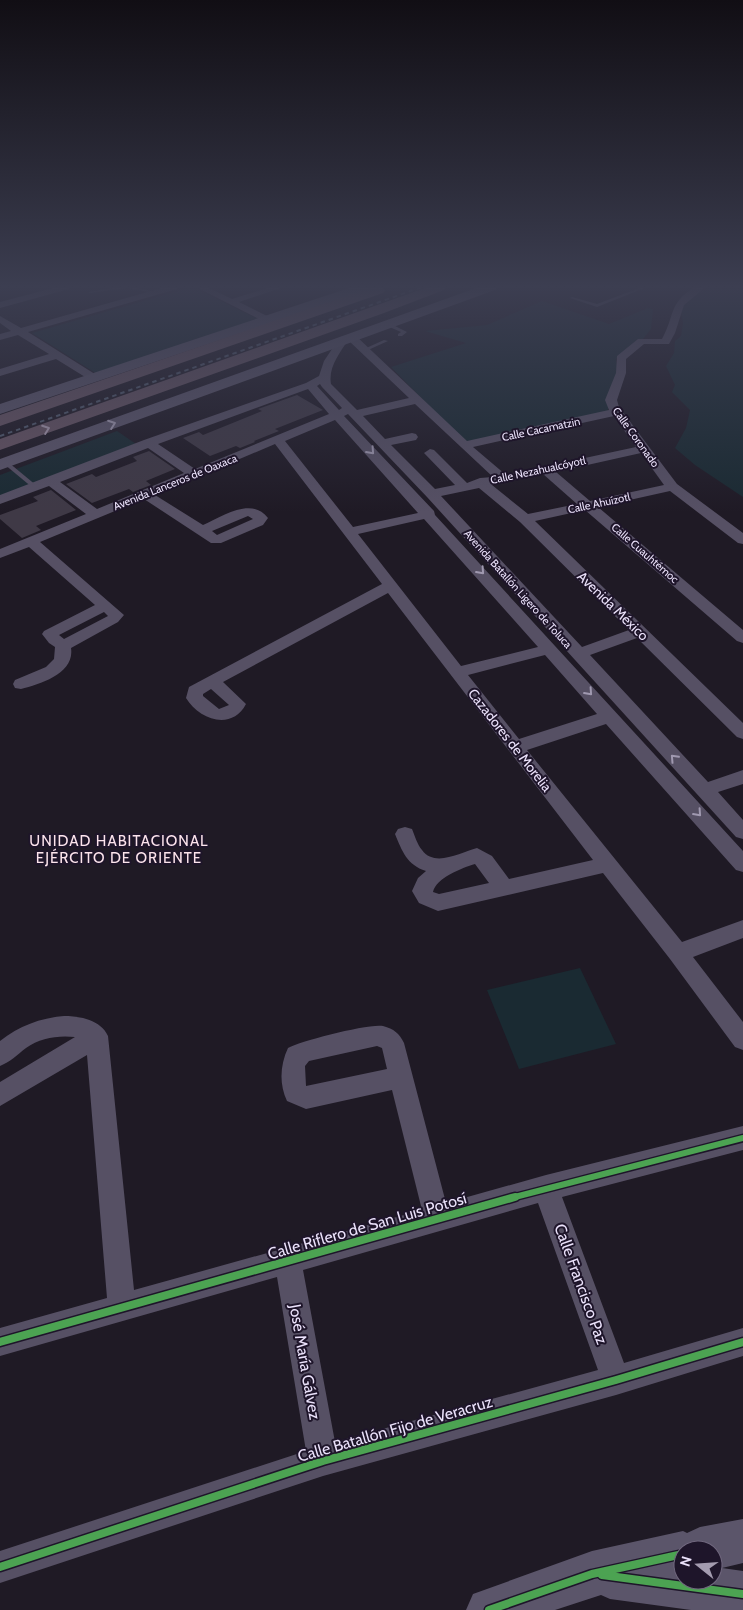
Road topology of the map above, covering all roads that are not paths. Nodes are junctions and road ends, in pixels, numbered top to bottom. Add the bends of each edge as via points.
1 (35, 362) edge
2 (69, 362) edge
3 (141, 362) edge
4 (171, 362) edge
5 (233, 362) edge
6 (281, 362) edge
7 (330, 362) edge
8 (379, 362) edge
9 (621, 362) edge
10 (0, 373) edge
11 (94, 378) junction
12 (324, 378) junction
13 (310, 385) junction
14 (418, 400) junction
15 (0, 409) edge
16 (348, 412) junction
17 (617, 412) junction
18 (0, 421) edge
19 (412, 437) dead end
20 (278, 440) junction
21 (148, 443) junction
22 (384, 443) junction
23 (0, 445) edge
24 (464, 445) junction
25 (644, 449) junction
26 (430, 453) dead end
27 (3, 464) edge
28 (545, 468) junction
29 (194, 474) junction
30 (502, 478) junction
31 (51, 481) junction
32 (480, 482) junction
33 (463, 486) junction
34 (35, 487) junction
35 (672, 487) junction
36 (146, 494) junction
37 (432, 494) junction
38 (0, 500) edge
39 (590, 506) junction
40 (429, 514) junction
41 (96, 515) junction
42 (525, 519) junction
43 (201, 531) dead end
44 (350, 532) junction
45 (743, 540) edge
46 (31, 542) junction
47 (0, 554) edge
48 (390, 586) junction
49 (104, 606) joint
50 (640, 631) junction
51 (743, 638) edge
52 (550, 649) junction
53 (577, 654) junction
54 (458, 672) junction
55 (212, 681) dead end
56 (21, 684) dead end
57 (610, 716) junction
58 (743, 733) edge
59 (515, 747) junction
60 (743, 777) edge
61 (704, 790) junction
62 (743, 832) edge
63 (405, 834) dead end
64 (608, 864) junction
65 (743, 864) edge
66 (447, 866) junction
67 (504, 888) junction
68 (743, 929) edge
69 (678, 953) junction
70 (97, 1036) junction
71 (743, 1040) edge
72 (0, 1055) edge
73 (400, 1077) dead end
74 (0, 1095) edge
75 (743, 1138) edge
76 (546, 1188) junction
77 (437, 1218) junction
78 (288, 1262) junction
79 (122, 1307) junction
80 (0, 1342) edge
81 (743, 1342) edge
82 (616, 1380) junction
83 (322, 1461) junction
84 (743, 1540) edge
85 (723, 1545) edge
86 (673, 1556) edge
87 (0, 1567) edge
88 (592, 1574) junction
89 (743, 1594) edge
90 (489, 1610) edge

1 - 10 street
2 - 11 street
3 - 11 main road
4 - 18 highway
23 -> 5 highway
27 -> 6 main road
7 - 12 street
8 - 14 street
9 - 17 street, Calle Coronado via 621,373 611,400
11 - 15 main road
12 - 13 street
12 - 16 street, Avenida Batallón Ligero de Toluca
13 - 16 street, Avenida Batallón Ligero de Toluca
13 - 21 street
14 - 16 street, Avenida Lanceros de Oaxaca
14 - 24 street
16 - 20 street, Avenida Lanceros de Oaxaca
16 - 22 street, Avenida Batallón Ligero de Toluca
16 -> 40 street, Avenida Batallón Ligero de Toluca
17 - 24 street, Calle Cacamatzin
17 - 25 street, Calle Coronado
19 - 22 street
20 - 29 street, Avenida Lanceros de Oaxaca
20 - 44 street, Cazadores de Morelia
21 - 29 street
21 - 31 street
22 - 37 street, Avenida Batallón Ligero de Toluca
24 - 30 street
25 - 28 street, Calle Nezahualcóyotl
25 - 35 street, Calle Coronado
26 - 33 street
27 - 34 lane
28 - 30 street, Calle Nezahualcóyotl
28 - 39 street, Calle Cuauhtémoc
29 - 36 street, Avenida Lanceros de Oaxaca
30 - 32 street, Calle Nezahualcóyotl
31 - 34 street
31 - 41 street
32 - 33 street, Calle Nezahualcóyotl
32 - 42 street, Avenida México
33 - 37 street, Calle Nezahualcóyotl
34 - 38 street
35 - 39 street, Calle Ahuízotl
35 - 45 street, Calle Coronado
36 - 41 street, Avenida Lanceros de Oaxaca
36 - 43 street
37 - 53 street, Avenida Batallón Ligero de Toluca
39 - 42 street, Calle Ahuízotl
39 - 51 street, Calle Cuauhtémoc
40 - 44 street
40 -> 52 street, Avenida Batallón Ligero de Toluca
41 - 46 street, Avenida Lanceros de Oaxaca
42 - 50 street, Avenida México
44 - 48 street, Cazadores de Morelia
46 - 47 street, Avenida Lanceros de Oaxaca
46 - 49 street
48 - 54 street, Cazadores de Morelia
48 - 55 street
49 - 56 street via 50,634 63,644 65,659
50 - 53 street
50 - 58 street, Avenida México
52 - 54 street
52 -> 57 street, Avenida Batallón Ligero de Toluca
61 -> 53 street, Avenida Batallón Ligero de Toluca
54 - 59 street, Cazadores de Morelia
57 - 59 street
57 -> 65 street, Avenida Batallón Ligero de Toluca
59 - 64 street, Cazadores de Morelia
60 - 61 street
61 - 62 street, Avenida Batallón Ligero de Toluca
63 - 66 street via 413,855 420,862
64 - 67 street
64 - 69 street, Cazadores de Morelia
66 - 67 street via 472,857 482,858
66 - 67 street via 431,876 423,887 423,894 428,900 438,903
68 - 69 street
69 - 71 street, Cazadores de Morelia
70 - 72 street via 85,1028 63,1026 43,1029 28,1035
70 - 74 street
70 - 79 street
73 - 77 street
75 - 76 street, Calle Riflero de San Luis Potosí
76 - 77 street, Calle Riflero de San Luis Potosí
76 - 82 street, Calle Francisco Paz
77 - 78 street, Calle Riflero de San Luis Potosí
78 - 79 street, Calle Riflero de San Luis Potosí
78 - 83 street, José María Gálvez
79 - 80 street, Calle Riflero de San Luis Potosí
81 - 82 street, Calle Batallón Fijo de Veracruz
82 - 83 street, Calle Batallón Fijo de Veracruz
83 - 87 street, Calle Batallón Fijo de Veracruz
84 - 85 main road
86 - 88 main road
88 - 89 main road
88 - 90 main road

